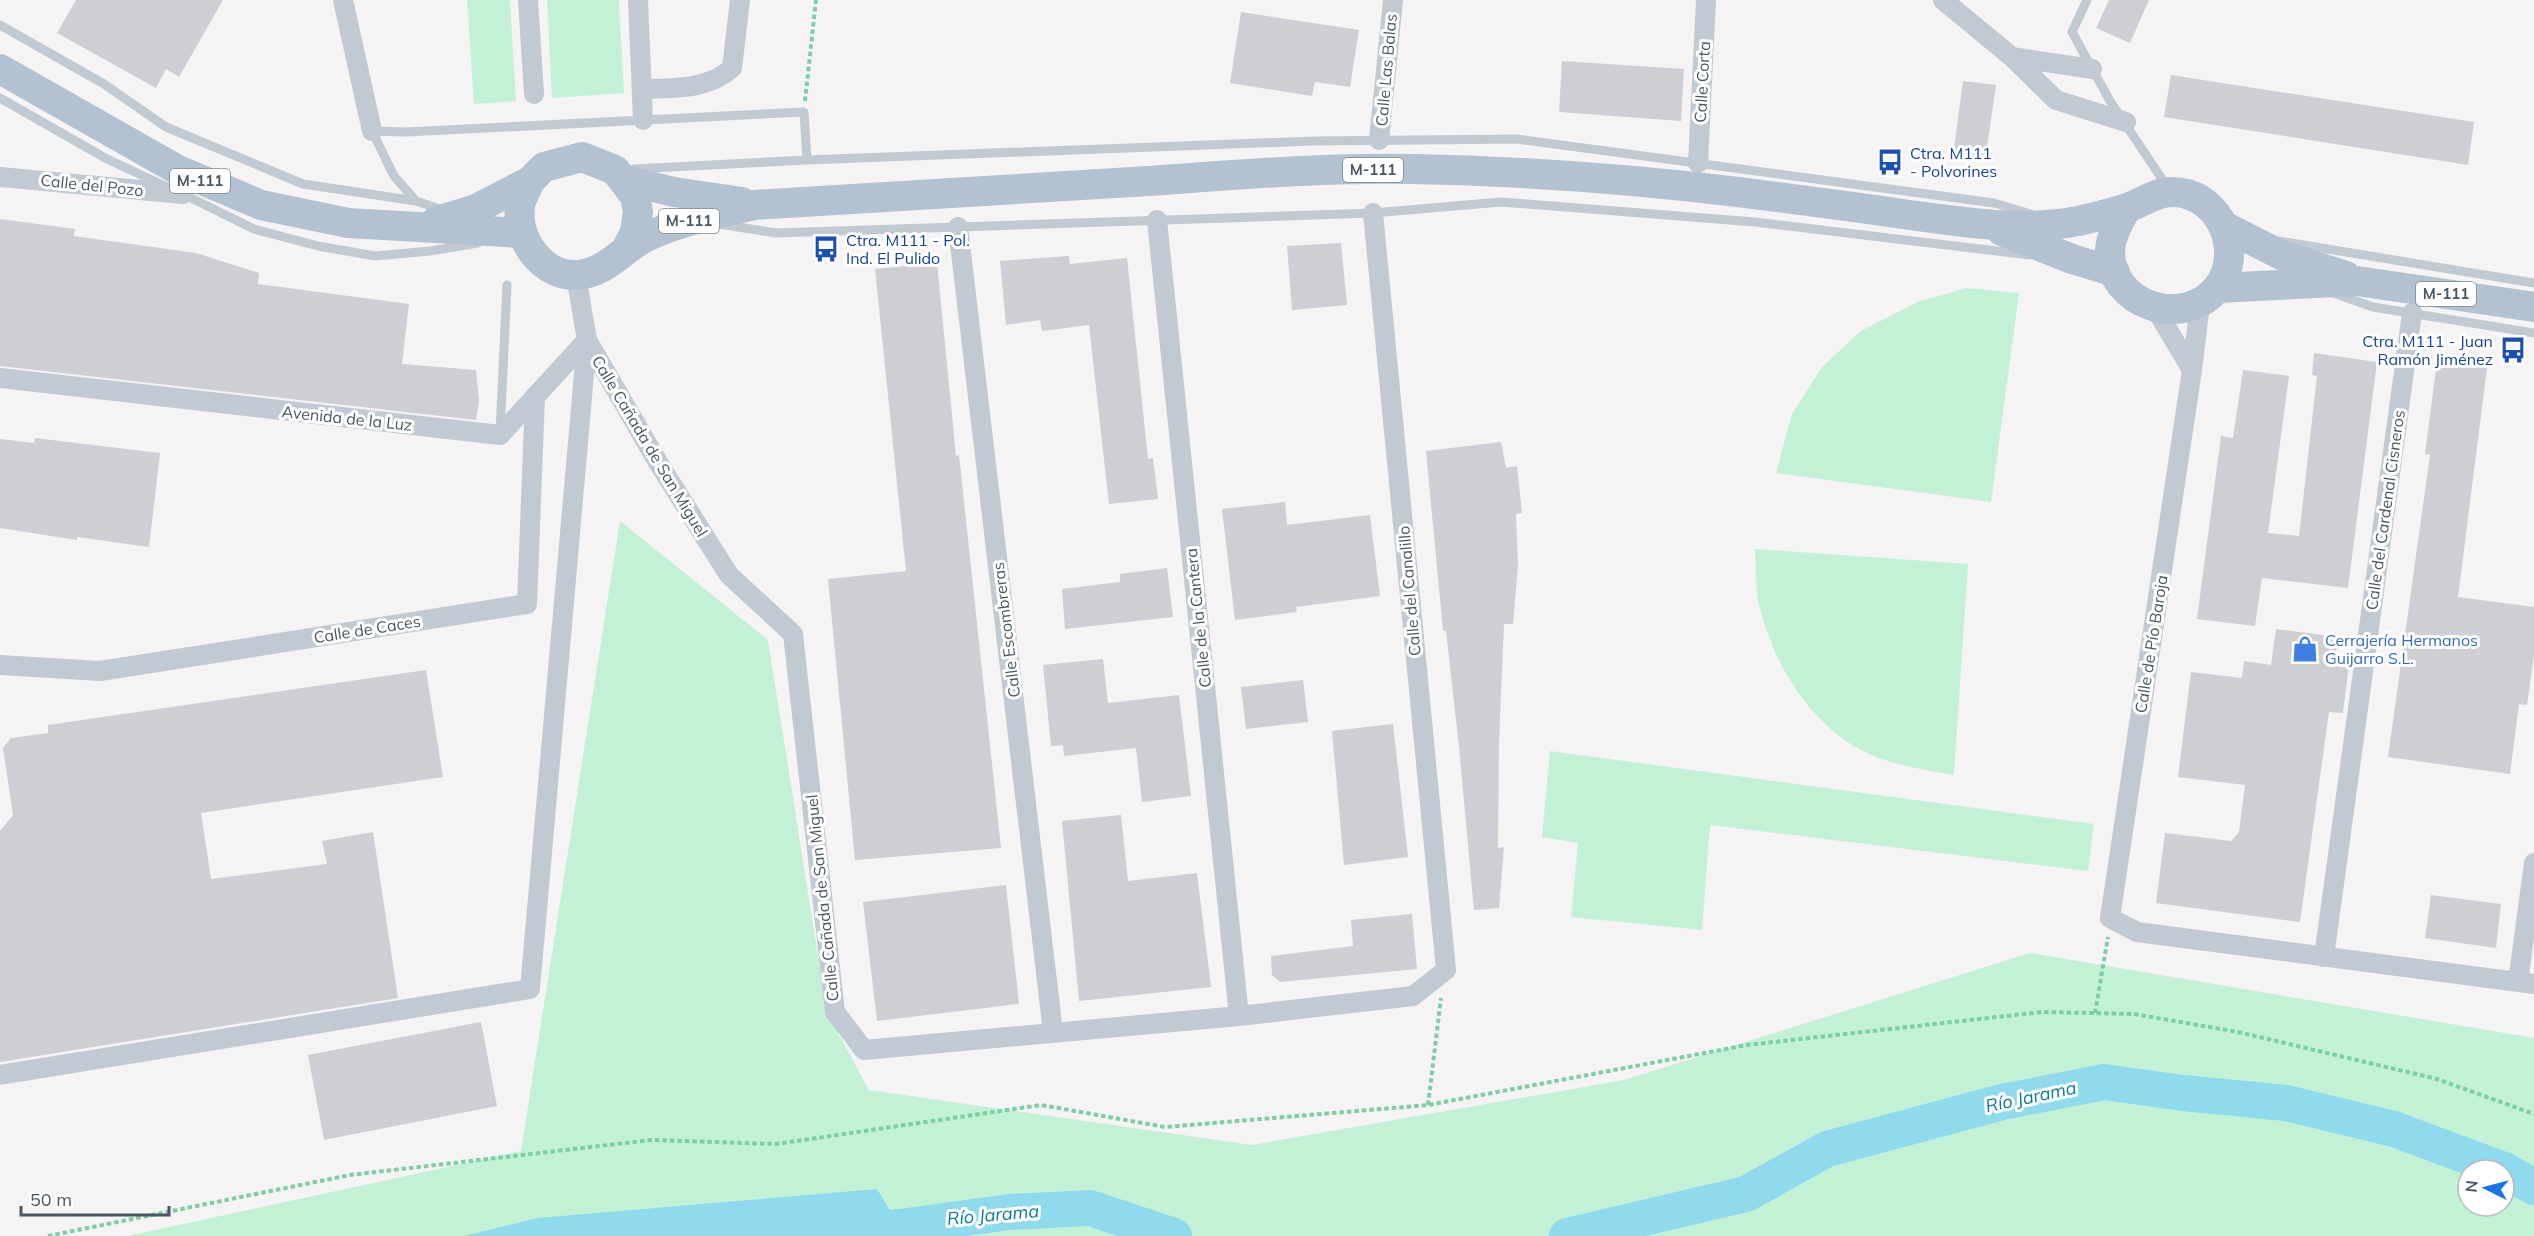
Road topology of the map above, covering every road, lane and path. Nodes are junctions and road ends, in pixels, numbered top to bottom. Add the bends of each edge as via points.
1 (343, 0) edge
2 (528, 0) edge
3 (638, 0) edge
4 (740, 0) edge
5 (816, 0) edge
6 (1393, 0) edge
7 (1706, 0) edge
8 (1943, 0) edge
9 (2087, 0) edge
10 (0, 25) edge
11 (2012, 57) junction
12 (0, 69) edge
13 (2092, 69) junction
14 (642, 89) junction
15 (534, 94) dead end
16 (0, 98) edge
17 (804, 112) junction
18 (644, 120) junction
19 (2126, 122) junction
20 (372, 131) junction
21 (1379, 140) junction
22 (807, 160) junction
23 (1698, 163) junction
24 (620, 175) junction
25 (0, 177) edge
26 (530, 181) junction
27 (2170, 191) junction
28 (183, 194) junction
29 (754, 205) junction
30 (2126, 209) junction
31 (1373, 213) junction
32 (419, 214) junction
33 (693, 220) junction
34 (1157, 220) junction
35 (2059, 223) junction
36 (958, 227) junction
37 (1990, 227) junction
38 (2233, 231) junction
39 (485, 242) dead end
40 (524, 243) junction
41 (627, 248) junction
42 (2072, 260) junction
43 (2115, 272) junction
44 (576, 275) junction
45 (2357, 281) junction
46 (2534, 283) edge
47 (2308, 284) junction
48 (507, 285) dead end
49 (2209, 296) junction
50 (2534, 307) edge
51 (2155, 308) junction
52 (2412, 314) junction
53 (2534, 333) edge
54 (587, 340) junction
55 (2192, 370) junction
56 (0, 378) edge
57 (535, 396) junction
58 (500, 435) junction
59 (0, 665) edge
60 (2534, 863) edge
61 (2110, 918) junction
62 (2324, 957) junction
63 (1446, 970) junction
64 (2526, 983) edge
65 (2096, 1013) junction
66 (1239, 1016) junction
67 (1053, 1032) junction
68 (0, 1075) edge
69 (1428, 1105) junction
70 (2534, 1114) edge
71 (48, 1236) edge

1 - 20 street
2 - 15 street
3 - 14 street
4 - 14 street via 732,68 720,80 687,87
5 - 17 path
6 - 21 street, Calle Las Balas
7 - 23 street, Calle Corta
8 - 11 street
9 - 13 lane via 2072,32
10 - 32 lane via 104,84 166,127 303,184
11 - 13 street
11 - 19 street via 2056,100
12 - 32 main road, M-111 via 178,170 261,205 386,226
13 - 19 lane
14 - 18 street
16 - 28 lane via 107,159
17 - 18 lane
17 - 22 lane
18 - 20 lane
19 - 27 lane
20 - 32 lane via 394,176
21 - 22 lane
21 - 23 lane via 1516,139
22 - 24 lane
23 - 35 lane via 1994,203
24 - 26 main road, M-111 via 582,157 543,167
24 - 29 main road, M-111 via 674,192
24 - 41 main road, M-111 via 635,196 638,213
25 - 28 street, Calle del Pozo
26 - 32 main road, M-111 via 476,209 457,214
26 - 40 main road via 520,207
27 - 30 main road, M-111 via 2147,197
27 - 38 main road, M-111 via 2200,199
28 - 39 lane via 254,229 375,256
29 - 33 main road, M-111
29 - 37 main road, M-111 via 1284,172 1409,169 1615,179
30 - 35 main road, M-111
30 - 43 main road via 2115,227 2110,252
31 - 34 lane
31 - 42 lane via 1512,203 1755,222
31 - 63 street, Calle del Canalillo
32 - 40 main road, M-111
33 - 36 lane via 776,233
33 - 41 main road, M-111
34 - 36 lane
34 - 66 street, Calle de la Cantera
35 - 37 main road, M-111
36 - 67 street, Calle Escombreras
37 - 42 main road, M-111
38 - 45 main road, M-111 via 2283,256
38 - 46 lane
38 - 49 main road, M-111 via 2228,268
40 - 44 main road via 544,264
41 - 44 main road, M-111 via 598,271
42 - 43 main road, M-111
43 - 51 main road, M-111 via 2129,294
44 - 54 street
45 - 47 main road, M-111
45 - 50 main road, M-111
47 - 49 main road, M-111
47 - 52 lane via 2373,307
48 - 58 lane
49 - 51 main road, M-111 via 2173,310
49 - 55 street, Calle de Pío Baroja
51 - 55 street
52 - 53 lane
52 - 62 street, Calle del Cardenal Cisneros
54 - 57 street
54 - 67 street, Calle Cañada de San Miguel via 729,575 793,634 835,1012 864,1050
54 - 68 street, Calle Cañada de San Miguel via 530,989
55 - 61 street, Calle de Pío Baroja
56 - 58 street, Avenida de la Luz
57 - 58 street
57 - 59 street, Calle de Caces via 527,604 100,671
60 - 64 street
61 - 62 street via 2137,932
61 - 65 path
62 - 64 street
63 - 66 street via 1413,996
63 - 69 path
65 - 69 path via 2042,1012 1747,1044
65 - 70 path via 2134,1014 2238,1032 2437,1079
66 - 67 street
69 - 71 path via 1165,1127 1041,1106 776,1144 651,1140 350,1175

